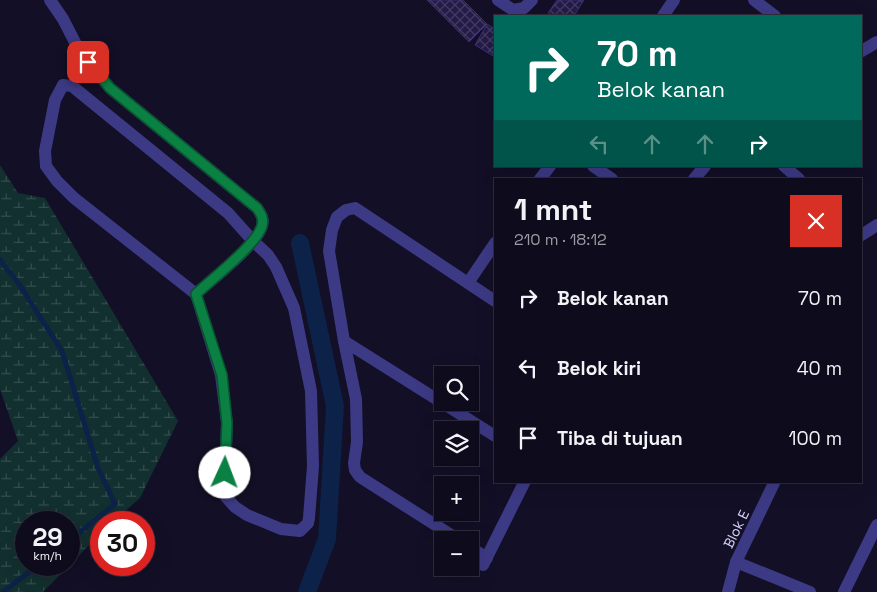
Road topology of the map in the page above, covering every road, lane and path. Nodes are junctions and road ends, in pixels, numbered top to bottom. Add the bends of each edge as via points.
1 (50, 0) edge
2 (498, 0) edge
3 (532, 0) edge
4 (674, 0) edge
5 (754, 0) edge
6 (664, 15) edge
7 (774, 15) edge
8 (877, 42) edge
9 (862, 51) edge
10 (549, 167) edge
11 (594, 167) edge
12 (704, 167) edge
13 (785, 167) edge
14 (541, 178) edge
15 (611, 178) edge
16 (695, 178) edge
17 (798, 178) edge
18 (877, 224) edge
19 (862, 235) edge
20 (253, 241) junction
21 (494, 244) edge
22 (468, 282) junction
23 (196, 294) junction
24 (494, 300) edge
25 (344, 341) junction
26 (494, 435) edge
27 (524, 483) edge
28 (774, 483) edge
29 (877, 525) edge
30 (445, 531) edge
31 (479, 555) edge
32 (736, 562) junction
33 (728, 592) edge
34 (810, 592) edge
35 (844, 592) edge

1 - 20 street via 81,54 110,88 257,208 263,217 262,227
2 - 3 street via 513,10 524,8
4 - 6 street
5 - 7 street
8 - 9 street
10 - 14 street
11 - 15 street
12 - 16 street
13 - 17 street
18 - 19 street
20 - 23 street
20 - 23 street via 228,213 72,86 63,85 55,100 45,151 46,166 74,198
20 - 23 street via 276,267 294,308 311,391 309,518 300,530 282,529 247,515 226,497 227,423 222,375
21 - 22 street
22 - 24 street
22 - 25 street via 356,208 346,210 335,223 329,251
25 - 26 street
25 - 30 street via 356,398 354,470
27 - 31 street via 485,561
28 - 32 street, Blok E
29 - 35 street
32 - 33 street, Blok E
32 - 34 street

